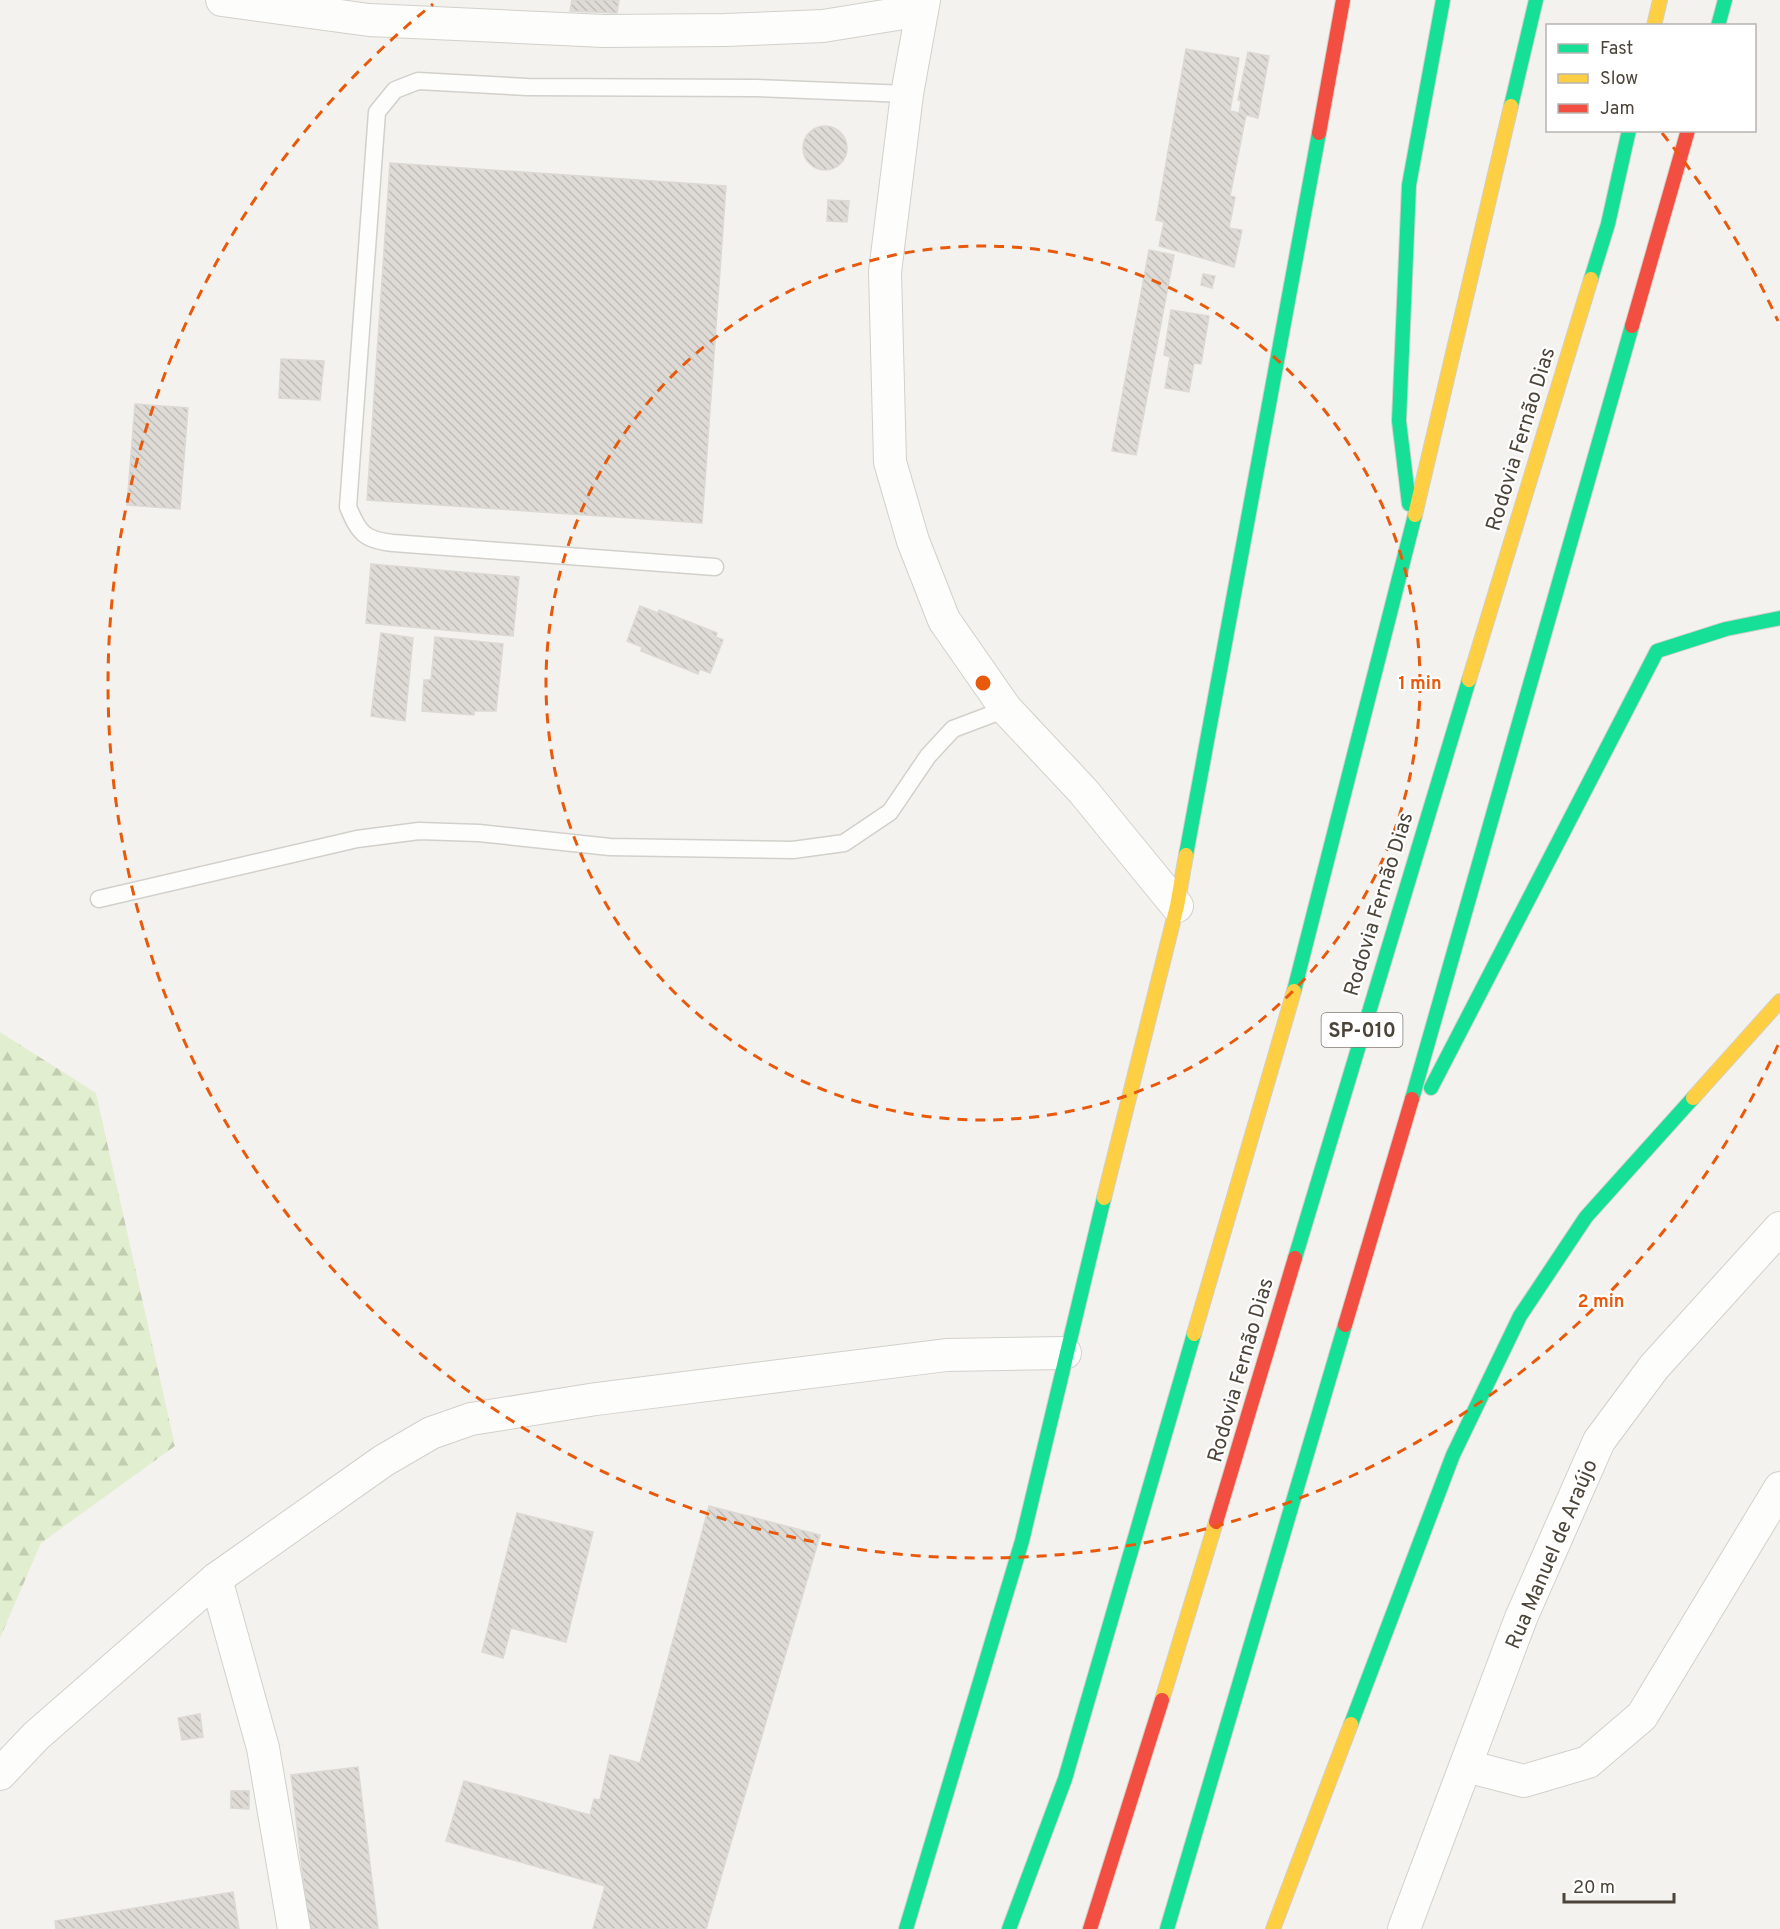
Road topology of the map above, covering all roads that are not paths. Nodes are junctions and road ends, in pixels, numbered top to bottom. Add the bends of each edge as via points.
1 (222, 0) edge
2 (1343, 0) edge
3 (1443, 0) edge
4 (1536, 0) edge
5 (1660, 0) edge
6 (1725, 0) edge
7 (923, 5) edge
8 (1654, 24) edge
9 (1719, 24) edge
10 (907, 94) junction
11 (1629, 132) edge
12 (1687, 132) edge
13 (1412, 528) junction
14 (715, 567) dead end
15 (1780, 618) edge
16 (1006, 709) junction
17 (99, 899) dead end
18 (1177, 906) junction
19 (1780, 1001) edge
20 (1391, 1165) junction
21 (1780, 1228) edge
22 (1065, 1353) junction
23 (1780, 1488) edge
24 (216, 1579) junction
25 (1466, 1766) junction
26 (0, 1774) edge
27 (294, 1929) edge
28 (906, 1929) edge
29 (1009, 1929) edge
30 (1090, 1929) edge
31 (1167, 1929) edge
32 (1273, 1929) edge
33 (1404, 1929) edge

1 - 7 street via 369,20 604,31 823,26
2 - 18 main road
3 - 13 main road via 1409,185 1399,421
4 - 13 main road
5 - 8 main road
6 - 9 main road
7 - 10 street
10 - 14 lane via 756,88 527,87 418,81 395,90 377,112 348,507 356,527 372,541
10 - 16 street via 885,272 891,462 913,541 944,620
11 - 30 main road, Rodovia Fernão Dias / SP-010 via 1608,224 1397,912 1202,1574
12 - 20 main road, SP-010 via 1447,981
13 - 29 main road via 1289,1009 1065,1779
15 - 20 main road via 1726,629 1657,651
16 - 17 lane via 953,729 928,756 890,812 844,843 793,850 609,847 479,833 419,831 357,839
16 - 18 street via 1083,791
18 - 22 main road
19 - 32 main road via 1586,1217 1521,1316 1453,1455
20 - 31 main road, SP-010
21 - 25 street, Rua Manuel de Araújo via 1654,1367 1599,1441 1521,1618
22 - 24 street via 946,1355 596,1399 471,1419 431,1433 383,1461
22 - 28 main road via 1022,1541
23 - 25 street via 1642,1716 1588,1762 1524,1781
24 - 26 street via 36,1736
24 - 27 street via 263,1748
25 - 33 street, Rua Manuel de Araújo

